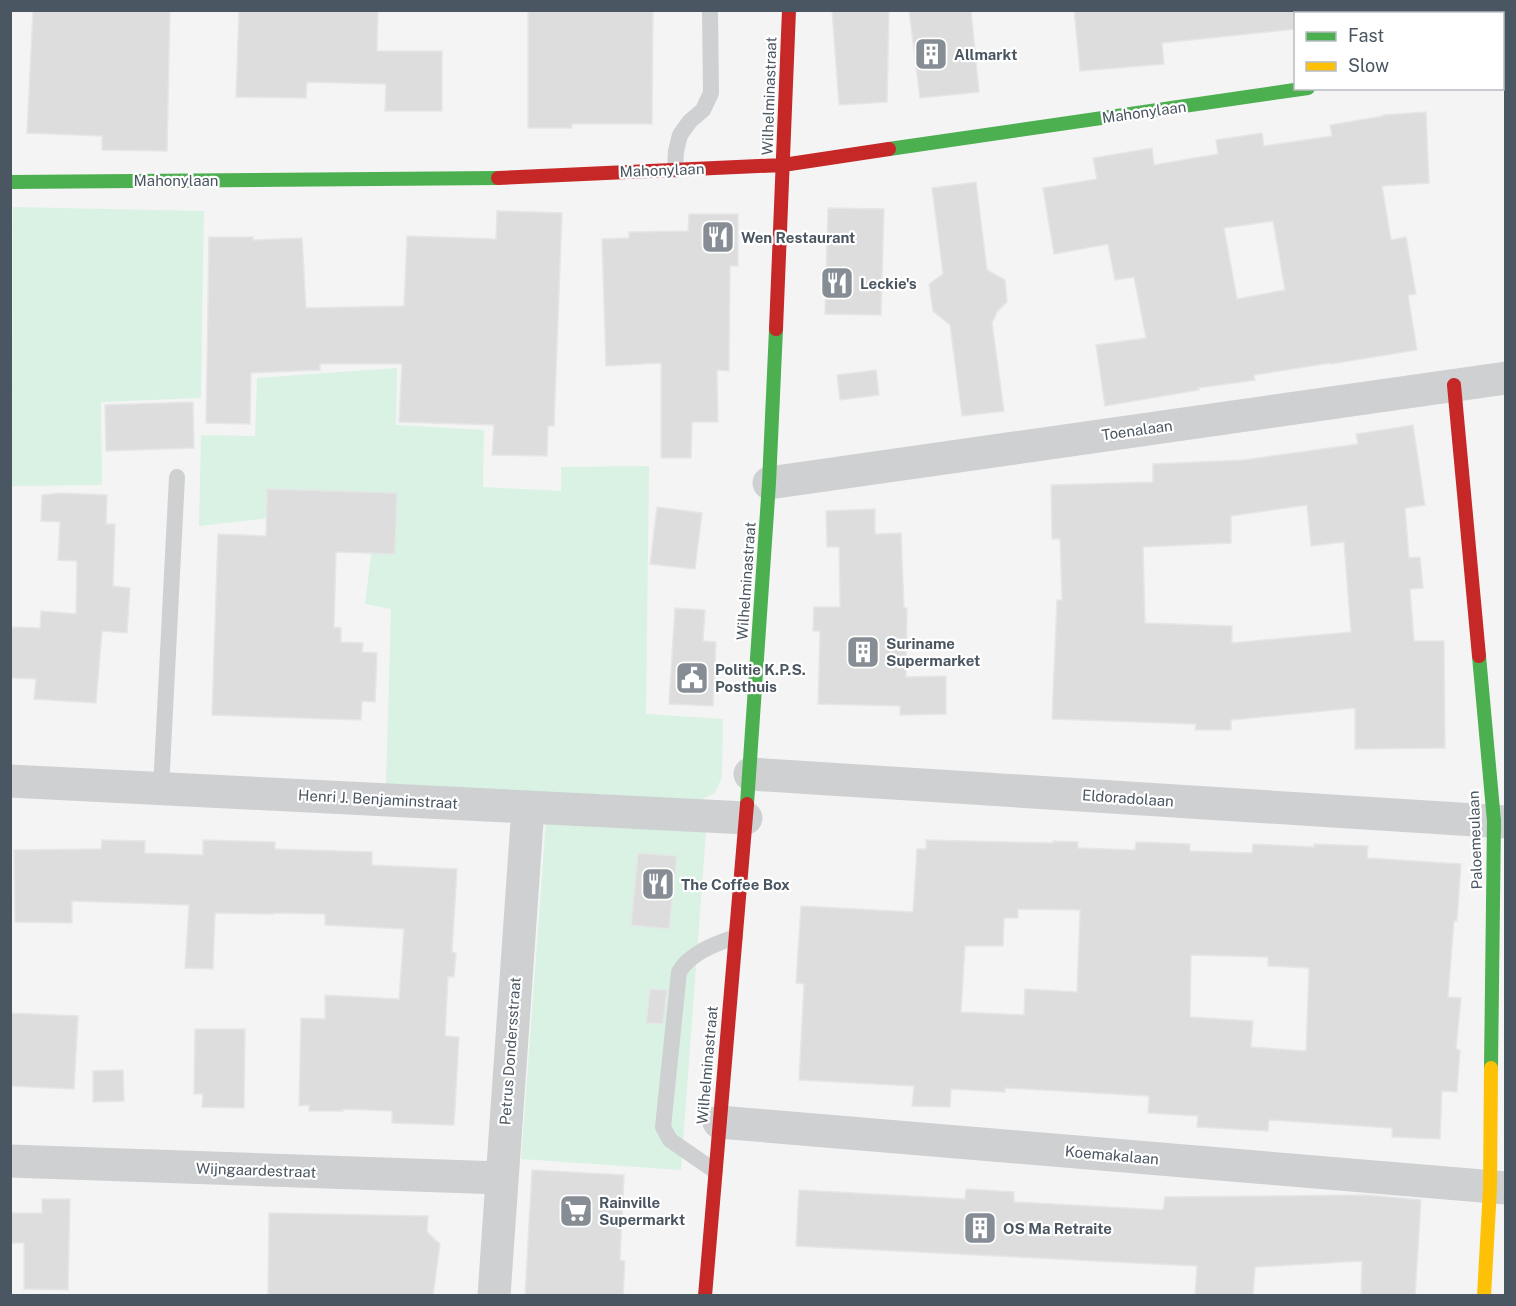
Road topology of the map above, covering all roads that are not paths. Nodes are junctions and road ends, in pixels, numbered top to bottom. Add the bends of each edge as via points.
1 (710, 10) edge
2 (789, 10) edge
3 (1294, 90) edge
4 (783, 165) junction
5 (675, 170) junction
6 (10, 182) edge
7 (1506, 378) edge
8 (1454, 384) junction
9 (177, 477) dead end
10 (770, 483) junction
11 (750, 774) junction
12 (10, 781) edge
13 (161, 788) junction
14 (528, 807) junction
15 (746, 818) junction
16 (1500, 822) edge
17 (735, 937) junction
18 (719, 1122) junction
19 (10, 1161) edge
20 (715, 1171) junction
21 (501, 1178) junction
22 (1498, 1188) edge
23 (494, 1296) edge
24 (705, 1296) edge
25 (1484, 1296) edge

1 - 5 lane via 711,93 703,110 680,135
2 - 4 street, Wilhelminastraat
3 - 4 street, Mahonylaan
4 - 5 street, Mahonylaan
4 - 10 street, Wilhelminastraat
5 - 6 street, Mahonylaan via 491,178
7 - 8 street, Toenalaan
8 - 10 street, Toenalaan
8 - 16 street, Paloemeulaan
9 - 13 lane
10 - 11 street, Wilhelminastraat
11 - 15 street, Wilhelminastraat
11 - 16 street, Eldoradolaan
12 - 13 street, Henri J. Benjaminstraat
13 - 14 street, Henri J. Benjaminstraat
14 - 15 street, Henri J. Benjaminstraat
14 - 21 street, Petrus Dondersstraat
15 - 17 street, Wilhelminastraat
16 - 22 street, Paloemeulaan
17 - 18 street, Wilhelminastraat
17 - 20 lane via 693,957 679,972 663,1127 670,1140
18 - 20 street, Wilhelminastraat
18 - 22 street, Koemakalaan
19 - 21 street, Wijngaardestraat
20 - 24 street, Wilhelminastraat
21 - 23 street, Petrus Dondersstraat
22 - 25 street, Paloemeulaan

